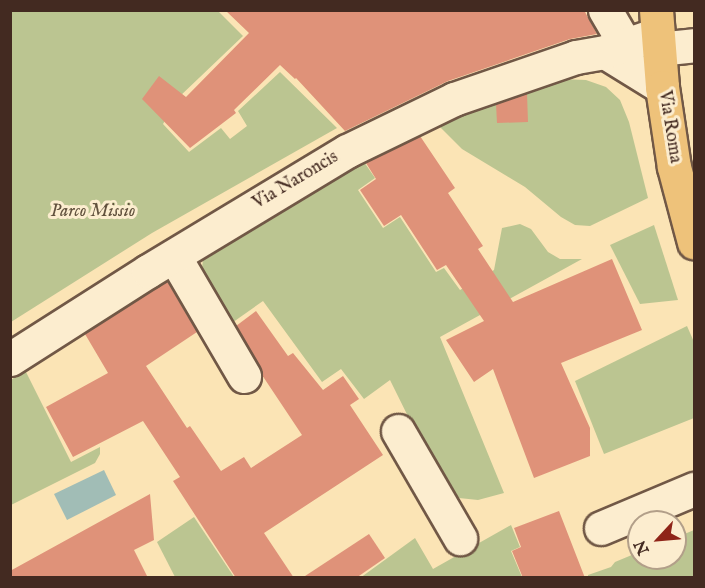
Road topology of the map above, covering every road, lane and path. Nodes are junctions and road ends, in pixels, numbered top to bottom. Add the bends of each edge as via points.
1 (605, 10) edge
2 (657, 31) edge
3 (694, 45) edge
4 (615, 49) junction
5 (662, 87) junction
6 (694, 242) edge
7 (174, 256) junction
8 (10, 359) edge
9 (244, 376) dead end
10 (398, 431) dead end
11 (694, 489) edge
12 (601, 528) dead end
13 (460, 538) dead end

1 - 4 street
2 - 3 street, Via Naroncis
2 - 4 street, Via Naroncis
2 - 5 main road, Via Roma
4 - 5 street
4 - 7 street, Via Naroncis via 576,57 454,99 325,163
5 - 6 main road, Via Roma via 674,167
7 - 8 street, Via Naroncis
7 - 9 street
10 - 13 street
11 - 12 street

